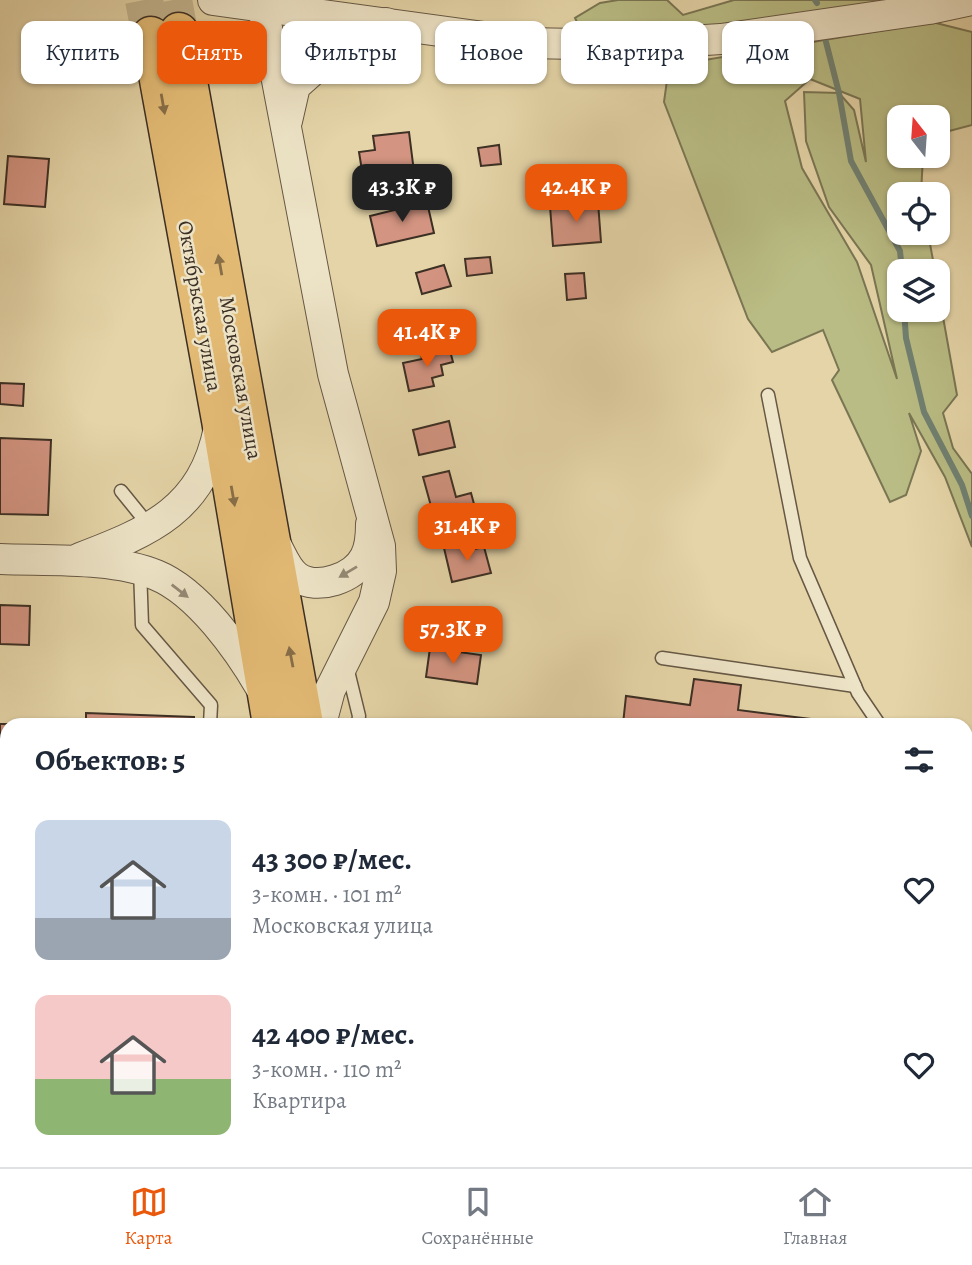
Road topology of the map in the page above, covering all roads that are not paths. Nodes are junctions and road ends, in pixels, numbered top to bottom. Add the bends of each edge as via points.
1 (213, 0) edge
2 (971, 0) edge
3 (263, 7) junction
4 (371, 21) edge
5 (421, 28) edge
6 (172, 84) edge
7 (175, 84) edge
8 (297, 84) edge
9 (286, 128) junction
10 (768, 395) dead end
11 (221, 420) junction
12 (121, 491) dead end
13 (372, 514) junction
14 (267, 525) junction
15 (151, 528) junction
16 (0, 559) edge
17 (70, 561) junction
18 (140, 569) junction
19 (662, 658) dead end
20 (346, 660) junction
21 (855, 686) junction
22 (270, 712) edge
23 (211, 718) edge
24 (303, 718) edge
25 (323, 718) edge
26 (359, 718) edge
27 (874, 718) edge

1 - 3 street
2 - 5 street via 721,39 628,45 527,43
3 - 4 street
3 - 9 street
6 -> 11 main road, Октябрьская улица
14 -> 7 main road, Московская улица
8 - 9 street
9 - 13 street via 333,374
10 - 21 lane via 800,558
11 - 15 street via 204,477
11 -> 22 main road, Октябрьская улица
12 - 15 lane
13 -> 14 street via 365,558 344,576 324,582 298,577 287,566
13 - 20 street via 382,559 379,587
24 -> 14 main road, Московская улица
15 - 17 street
16 - 17 street
17 - 18 street
18 -> 22 street via 158,575 201,609 244,658
18 - 23 lane via 142,625 211,705
19 - 21 lane
20 - 25 street via 330,690
20 - 26 lane
21 - 27 lane

